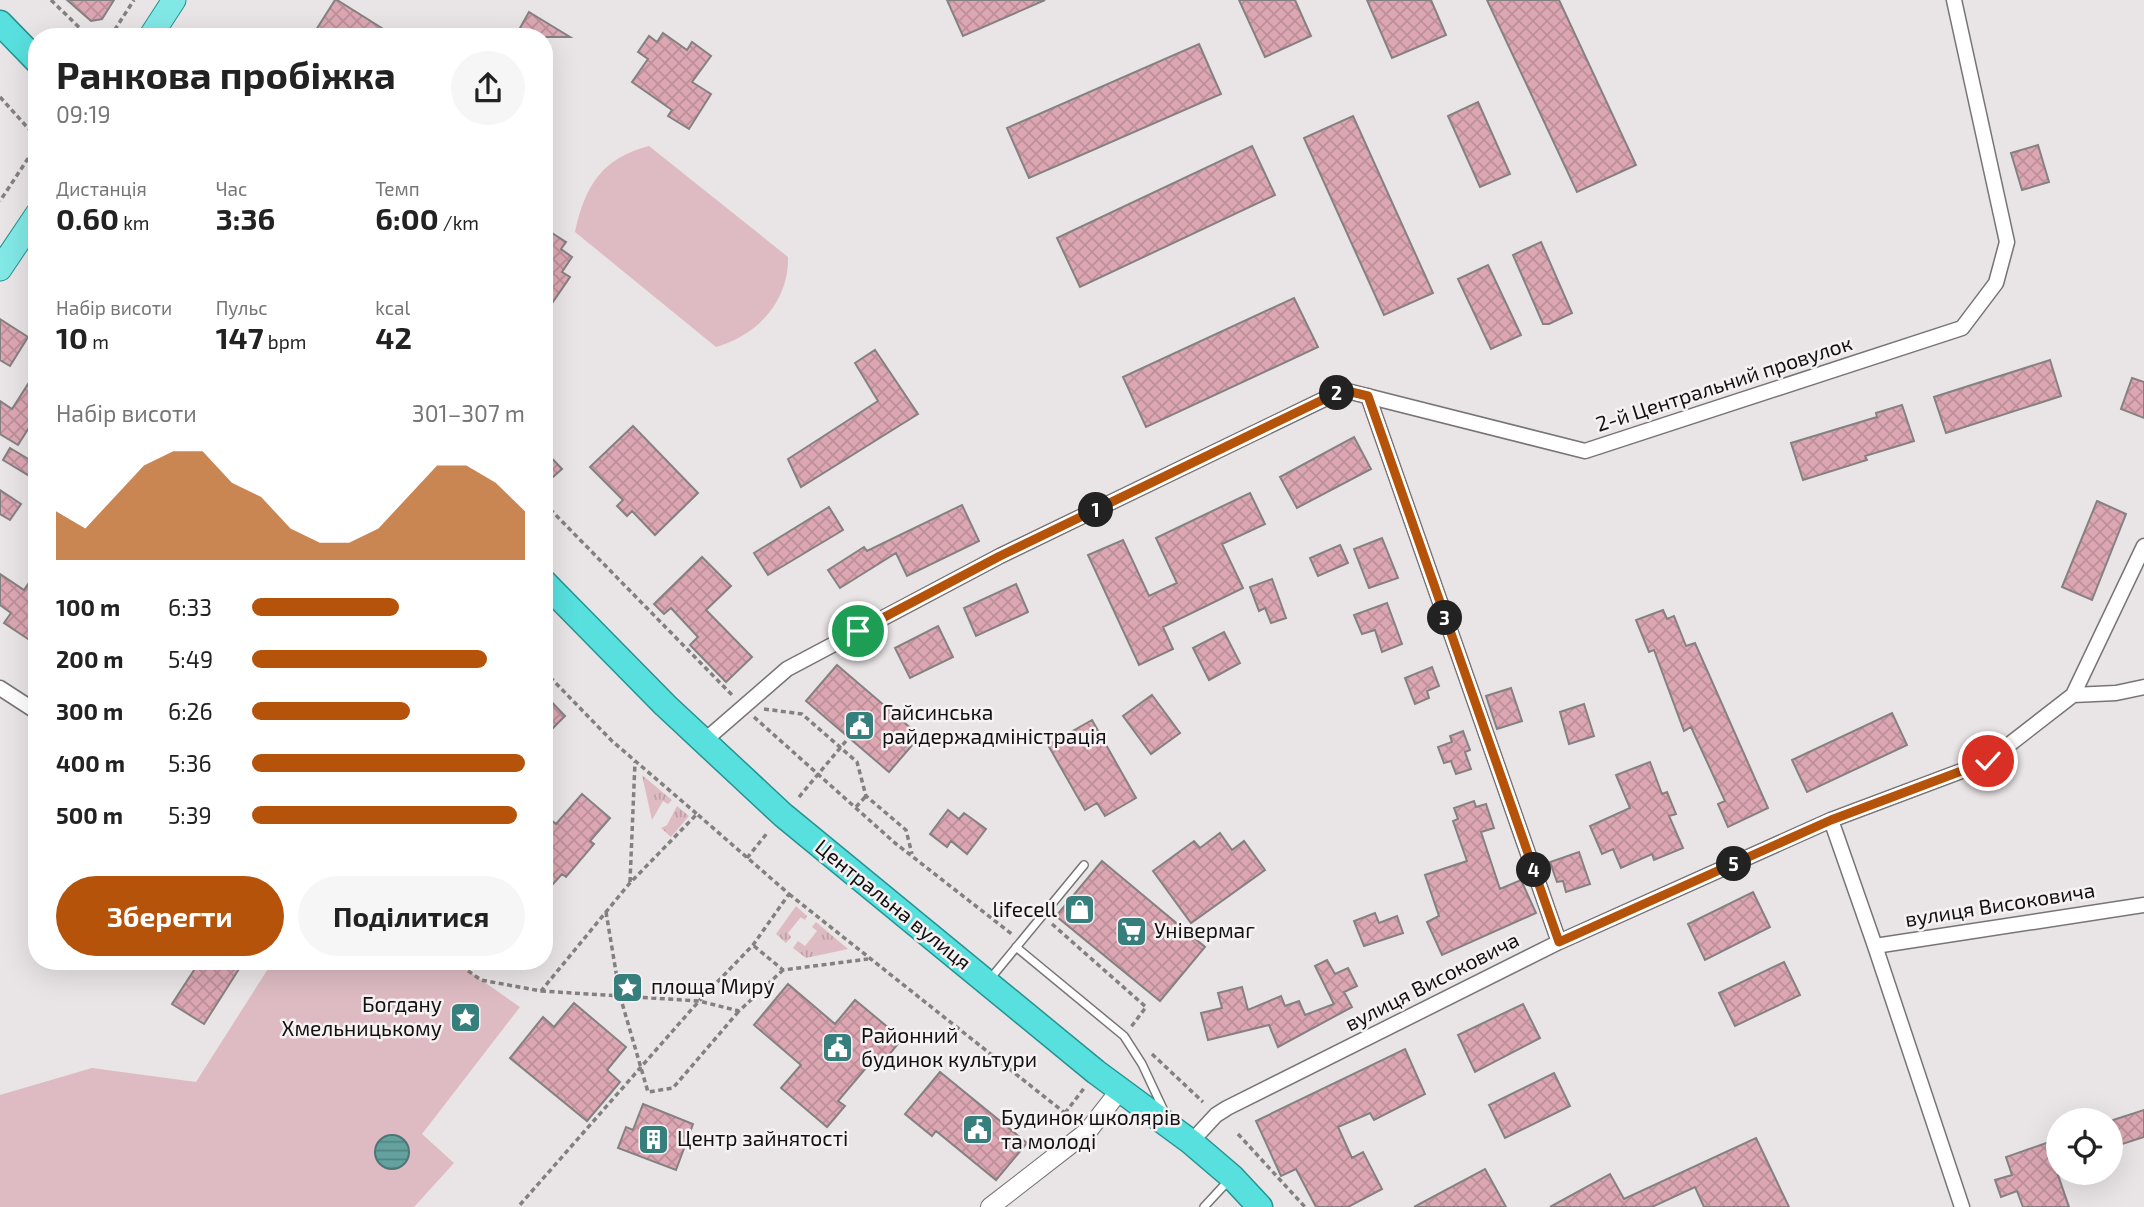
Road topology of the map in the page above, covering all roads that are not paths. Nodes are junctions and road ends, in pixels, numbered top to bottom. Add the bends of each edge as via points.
1 (174, 0) edge
2 (1954, 0) edge
3 (0, 23) edge
4 (156, 28) edge
5 (28, 52) edge
6 (28, 227) edge
7 (0, 269) edge
8 (1368, 396) junction
9 (2144, 546) edge
10 (553, 593) edge
11 (2144, 687) edge
12 (0, 688) edge
13 (2073, 695) junction
14 (28, 706) edge
15 (703, 742) junction
16 (1831, 820) junction
17 (1084, 865) dead end
18 (2144, 905) edge
19 (1559, 942) junction
20 (1019, 944) junction
21 (1875, 946) junction
22 (987, 982) junction
23 (1120, 1090) junction
24 (1171, 1127) junction
25 (1191, 1142) junction
26 (1232, 1177) junction
27 (990, 1207) edge
28 (1204, 1207) edge
29 (1260, 1207) edge
30 (1962, 1207) edge

1 - 4 main road
2 - 8 street, 2-й Центральний провулок via 2007,242 1996,284 1962,328 1585,451
3 - 5 highway
6 - 7 main road
8 - 15 street, 2-й Центральний провулок via 1343,390 1000,556 786,669
8 - 19 street
9 - 13 street
10 - 15 highway, Центральна вулиця
11 - 13 street
12 - 14 street
13 - 16 street, вулиця Високовича via 1988,761
15 - 22 highway, Центральна вулиця via 783,815
16 - 19 street, вулиця Високовича
16 - 21 street
17 - 20 lane
18 - 21 street, вулиця Високовича
19 - 25 street, вулиця Високовича via 1227,1108
20 - 22 lane
20 - 24 lane via 1124,1036
21 - 30 street
22 - 23 highway, Центральна вулиця
23 - 24 highway, Центральна вулиця
23 - 27 street via 1088,1131
24 - 25 highway, Центральна вулиця
25 - 26 highway, Центральна вулиця
26 - 28 lane
26 - 29 highway, Центральна вулиця

